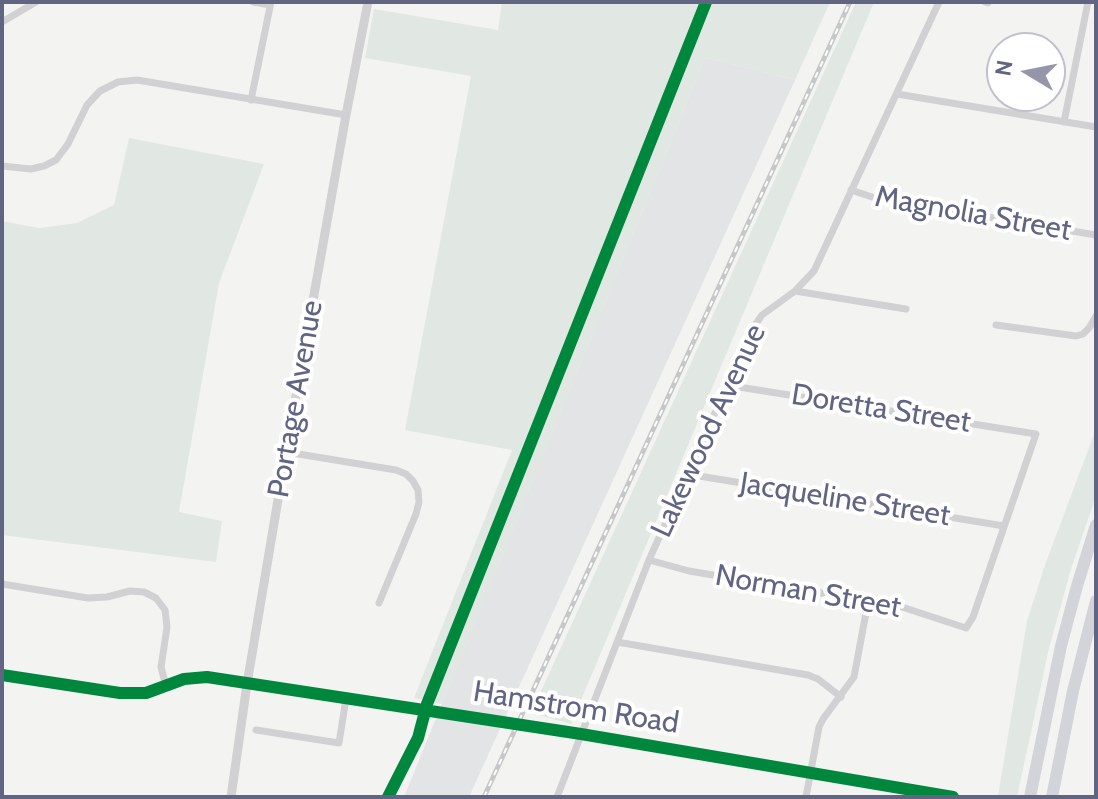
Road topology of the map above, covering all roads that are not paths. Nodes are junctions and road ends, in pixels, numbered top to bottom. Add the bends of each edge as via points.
1 (36, 2) edge
2 (253, 2) edge
3 (368, 2) edge
4 (939, 2) edge
5 (1088, 2) edge
6 (270, 3) edge
7 (2, 22) edge
8 (897, 94) junction
9 (251, 100) junction
10 (346, 115) junction
11 (1064, 122) junction
12 (1096, 127) edge
13 (2, 166) edge
14 (851, 190) junction
15 (1096, 235) edge
16 (795, 291) junction
17 (906, 309) dead end
18 (1096, 316) edge
19 (996, 325) dead end
20 (726, 385) junction
21 (286, 452) junction
22 (687, 474) junction
23 (1096, 525) edge
24 (1004, 526) junction
25 (649, 560) junction
26 (2, 584) edge
27 (1096, 601) edge
28 (868, 602) junction
29 (379, 603) dead end
30 (617, 642) junction
31 (2, 675) edge
32 (247, 684) junction
33 (166, 686) junction
34 (841, 697) junction
35 (346, 699) junction
36 (256, 730) dead end
37 (581, 734) junction
38 (810, 772) junction
39 (1030, 796) edge
40 (231, 797) edge
41 (557, 797) edge
42 (806, 797) edge
43 (953, 797) edge
44 (1052, 797) edge

1 - 7 street
2 - 6 street
3 - 10 street, Portage Avenue
4 - 8 street, Lakewood Avenue
5 - 11 street
6 - 9 street
8 - 11 street
8 - 14 street, Lakewood Avenue
9 - 10 street
9 - 13 street via 137,80 118,82 87,105 56,160 31,169
10 - 21 street, Portage Avenue
11 - 12 street
14 - 15 street, Magnolia Street
14 - 16 street, Lakewood Avenue via 814,271
16 - 17 street
16 - 20 street, Lakewood Avenue via 762,315
18 - 19 street via 1083,334 1070,336
20 - 22 street, Lakewood Avenue
20 - 24 street, Doretta Street via 1036,434
21 - 29 street via 396,470 413,481 418,490 416,514
21 - 32 street, Portage Avenue
22 - 24 street, Jacqueline Street
22 - 25 street, Lakewood Avenue
23 - 39 highway via 1061,646
24 - 28 street, Norman Street via 966,628 899,606
25 - 28 street, Norman Street
25 - 30 street, Lakewood Avenue
26 - 33 street via 88,598 130,591 156,598 165,610 167,627 161,667
27 - 44 highway
28 - 34 street via 854,677
30 - 34 street via 808,675
30 - 37 street, Lakewood Avenue
31 - 33 street, Hamstrom Road via 120,693
32 - 33 street, Hamstrom Road via 207,677
32 - 35 street, Hamstrom Road
32 - 40 street, Portage Avenue
34 - 38 street via 819,727
35 - 36 street via 339,743
35 - 37 street, Hamstrom Road
37 - 38 street, Hamstrom Road
37 - 41 street, Lakewood Avenue
38 - 42 street
38 - 43 street, Hamstrom Road

